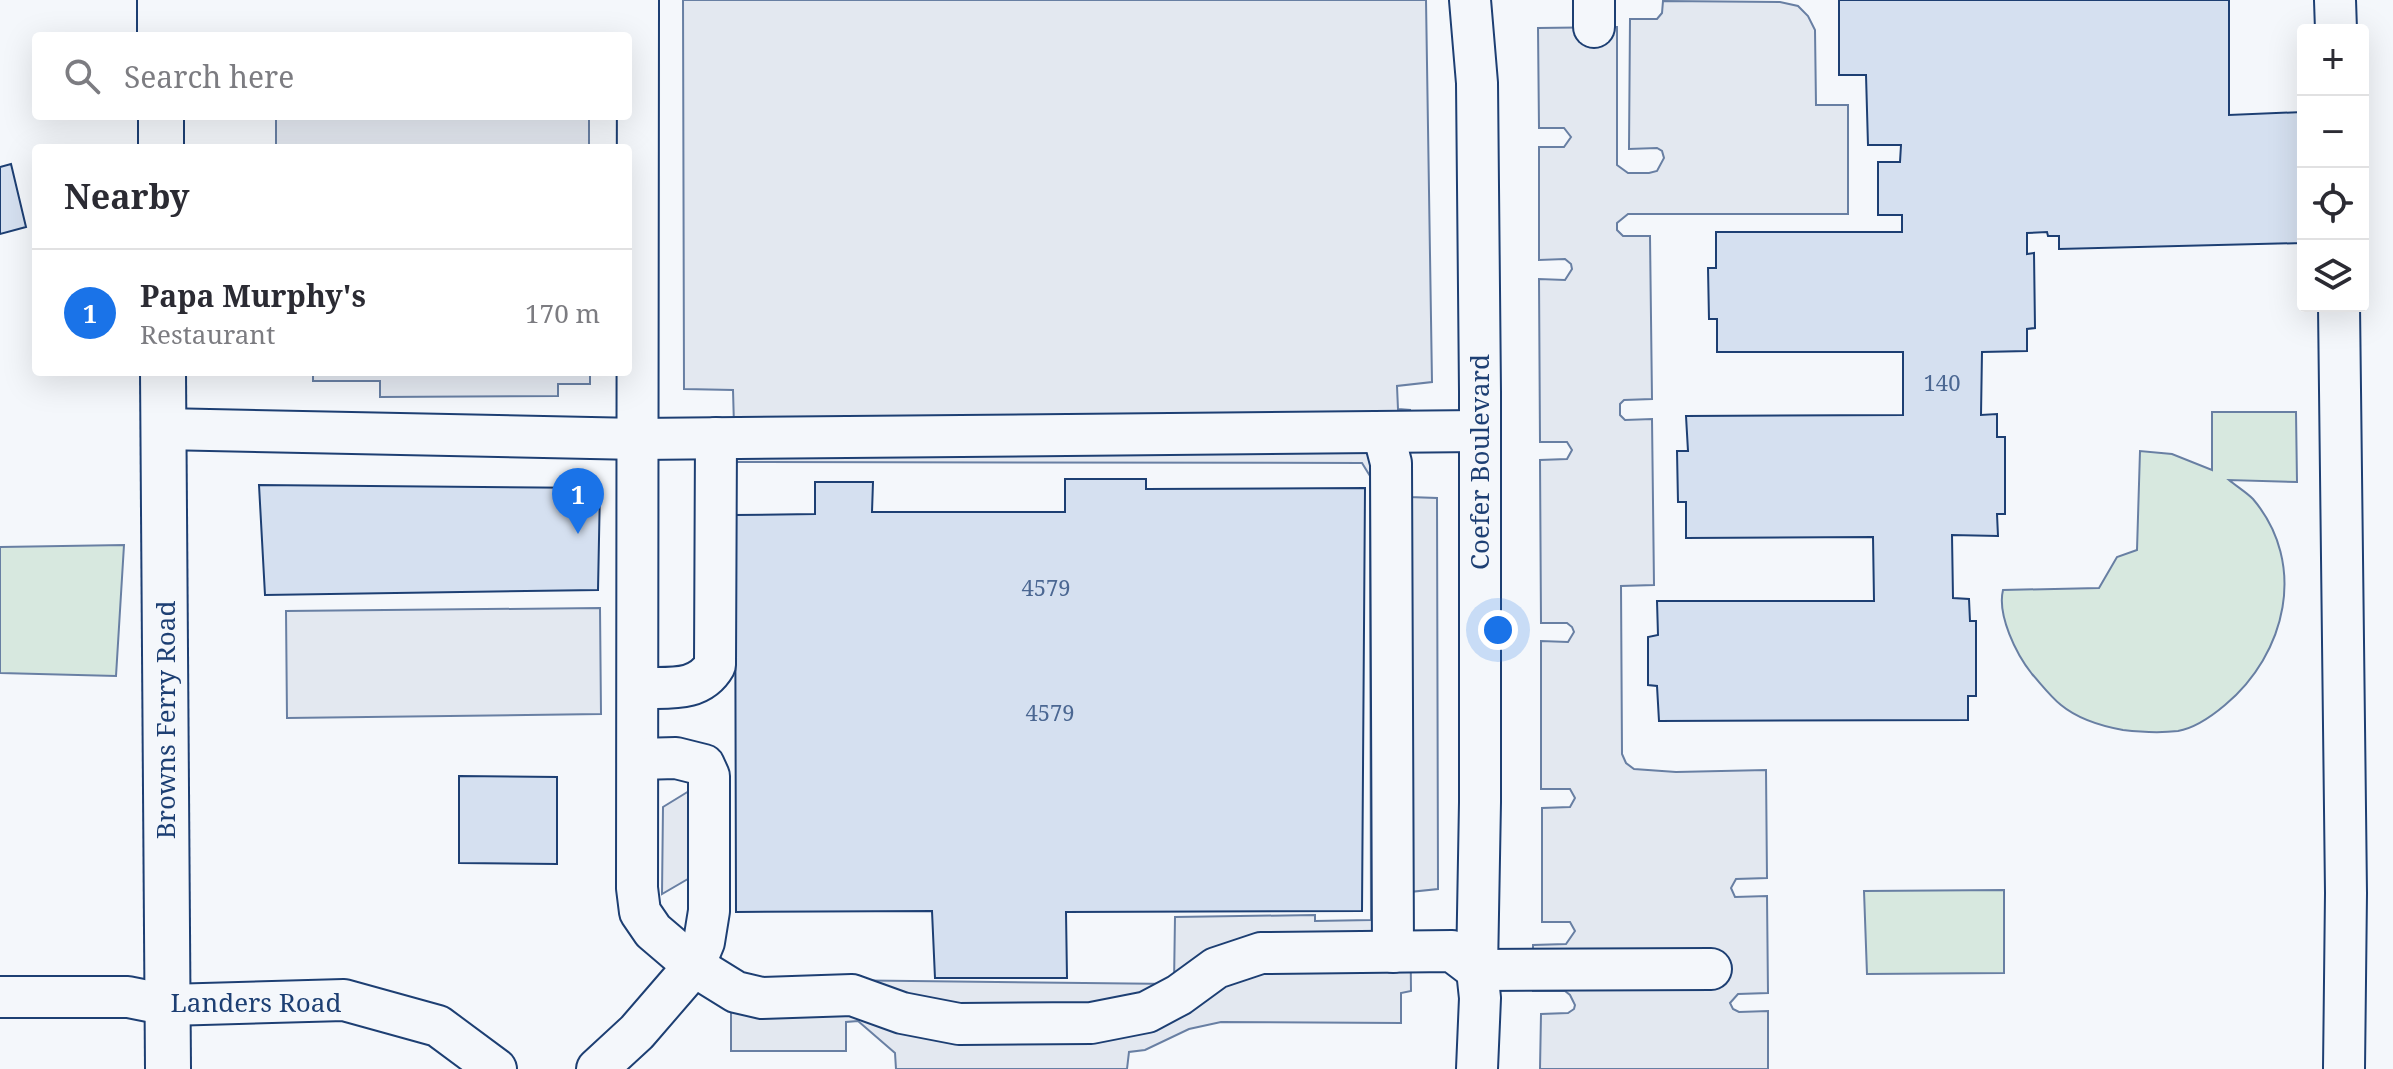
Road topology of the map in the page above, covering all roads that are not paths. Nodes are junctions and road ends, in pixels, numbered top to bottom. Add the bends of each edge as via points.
1 (1470, 0) edge
2 (2335, 0) edge
3 (638, 8) edge
4 (329, 9) edge
5 (160, 17) edge
6 (2336, 24) edge
7 (161, 120) edge
8 (161, 144) edge
9 (2339, 312) edge
10 (163, 376) edge
11 (163, 429) junction
12 (1480, 431) junction
13 (1383, 432) junction
14 (716, 438) junction
15 (638, 439) junction
16 (639, 688) junction
17 (639, 759) junction
18 (1393, 952) junction
19 (694, 966) junction
20 (1711, 969) dead end
21 (1477, 970) junction
22 (0, 997) edge
23 (168, 1005) junction
24 (168, 1069) edge
25 (496, 1069) edge
26 (597, 1069) edge
27 (1477, 1069) edge
28 (2344, 1069) edge

1 - 12 street, Coefer Boulevard via 1477,83
2 - 6 street
3 - 4 street
3 - 15 street
4 - 5 street
7 - 8 main road
9 - 28 street
10 - 11 main road, Browns Ferry Road
11 - 15 street
11 - 23 main road, Browns Ferry Road
12 - 13 street
12 - 21 street, Coefer Boulevard
13 - 14 street
13 - 18 street via 1391,463
14 - 15 street
14 - 16 street via 715,665 693,686
15 - 16 street
16 - 17 street
17 - 19 street via 640,912 653,931
17 - 19 street via 693,760 704,765 709,776 709,911
18 - 19 street via 1261,953 1216,968 1147,1012 1091,1023 959,1024 902,1013 852,995 762,998 736,992
18 - 21 street via 1452,951
19 - 26 street
20 - 21 street
21 - 27 street, Coefer Boulevard
22 - 23 street, Landers Road via 128,997
23 - 24 main road, Browns Ferry Road
23 - 25 street, Landers Road via 344,1000 438,1026

